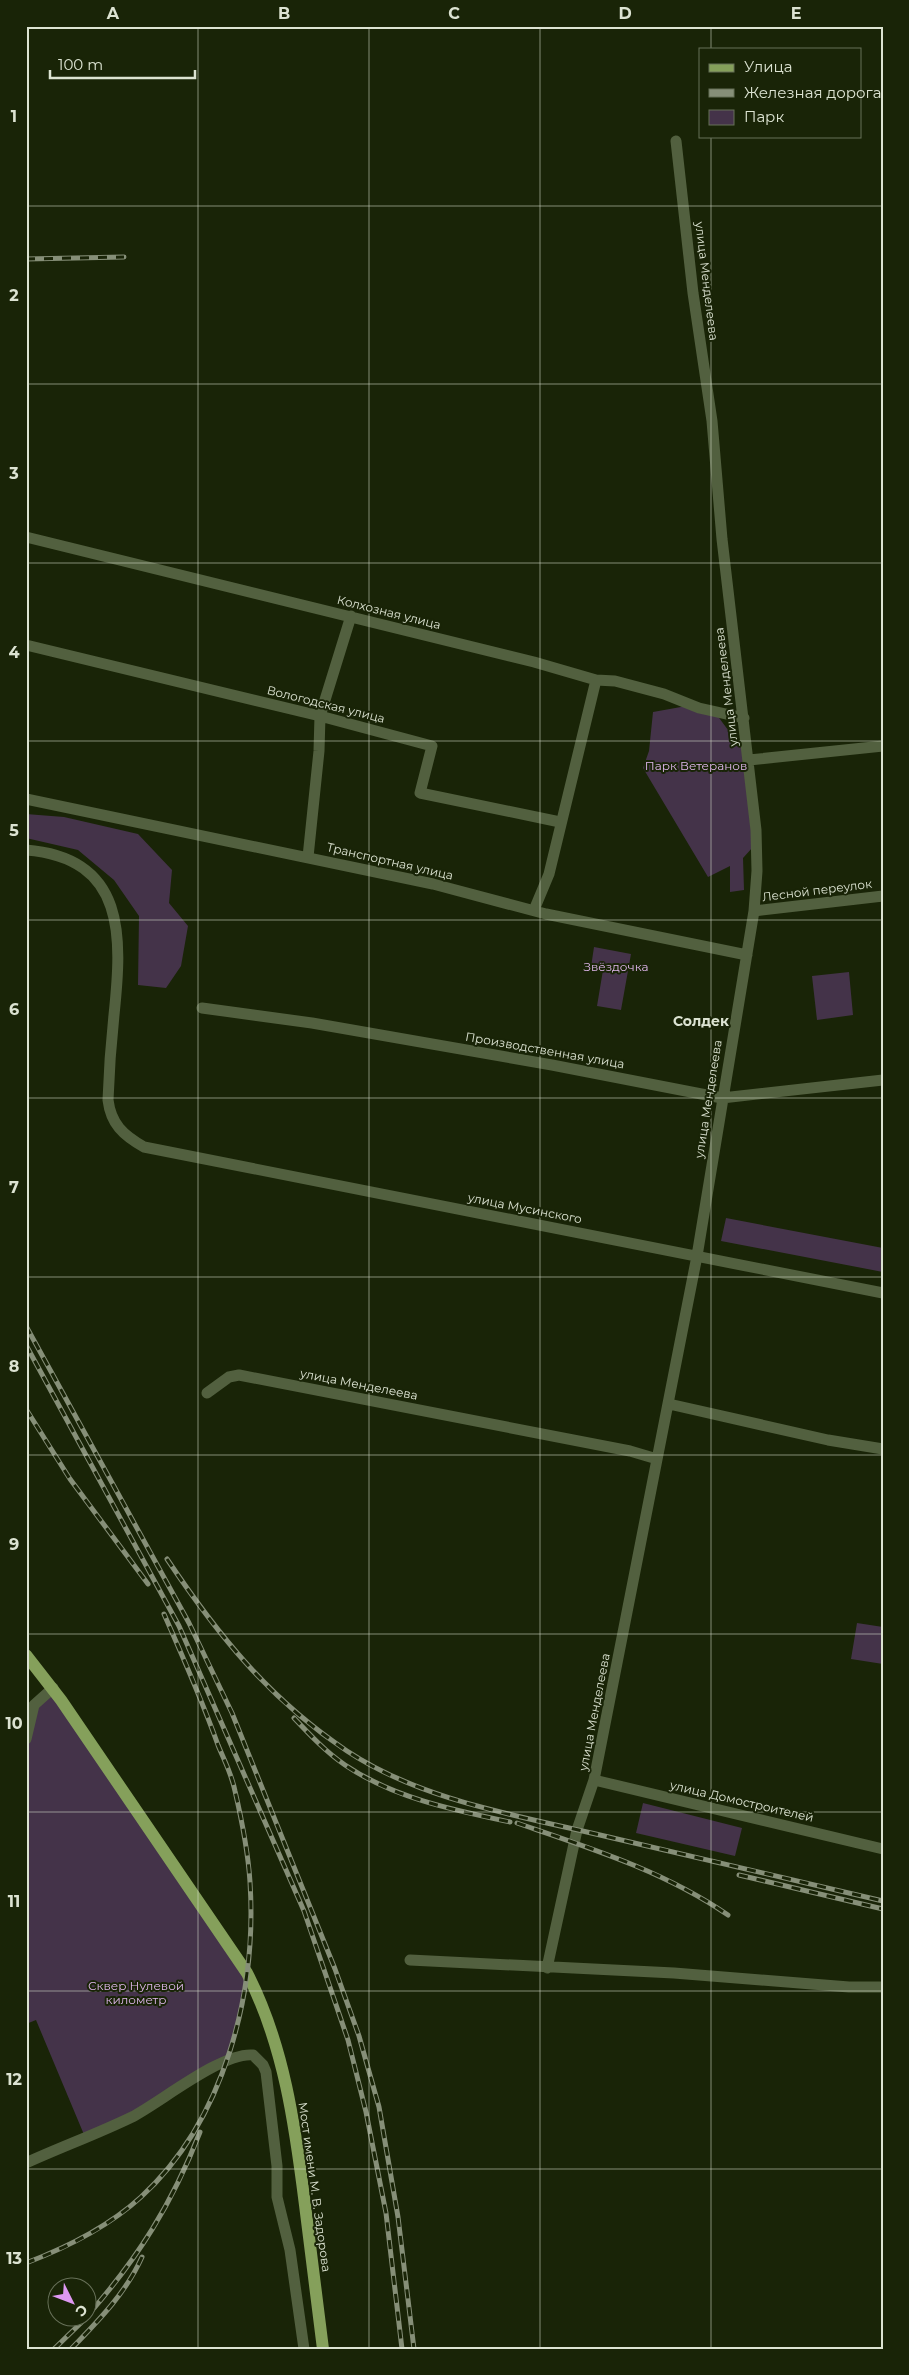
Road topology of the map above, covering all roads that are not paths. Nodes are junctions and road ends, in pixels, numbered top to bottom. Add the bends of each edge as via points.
1 (676, 141) dead end
2 (26, 537) edge
3 (351, 616) junction
4 (26, 645) edge
5 (596, 680) junction
6 (320, 716) junction
7 (744, 718) junction
8 (883, 746) edge
9 (749, 760) junction
10 (26, 799) edge
11 (560, 822) junction
12 (26, 850) edge
13 (308, 856) junction
14 (883, 896) edge
15 (534, 910) junction
16 (754, 911) junction
17 (747, 955) junction
18 (202, 1008) dead end
19 (883, 1080) edge
20 (722, 1098) junction
21 (697, 1256) junction
22 (883, 1293) edge
23 (207, 1393) dead end
24 (669, 1404) junction
25 (883, 1449) edge
26 (657, 1459) junction
27 (26, 1655) edge
28 (53, 1688) junction
29 (30, 1704) edge
30 (26, 1739) edge
31 (594, 1780) junction
32 (883, 1849) edge
33 (410, 1960) dead end
34 (547, 1968) junction
35 (883, 1987) edge
36 (28, 2158) edge
37 (304, 2349) edge
38 (322, 2349) edge

1 - 7 street, улица Менделеева via 693,293 712,421 722,539
2 - 3 street, Колхозная улица
3 - 5 street, Колхозная улица
3 - 6 street
4 - 6 street, Вологодская улица
5 - 7 street, Колхозная улица via 627,684 699,708
5 - 11 street
6 - 11 street, Вологодская улица via 432,746 420,793
6 - 13 street
7 - 9 street, улица Менделеева
8 - 9 street
9 - 16 street, улица Менделеева via 756,830
10 - 13 street, Транспортная улица
11 - 15 street via 548,874
12 - 21 street, улица Мусинского via 51,852 77,864 100,885 113,910 119,938 119,975 108,1084 110,1113 128,1138 161,1151
13 - 15 street, Транспортная улица
14 - 16 street, Лесной переулок
15 - 17 street, Транспортная улица
16 - 17 street, улица Менделеева
17 - 20 street, улица Менделеева
18 - 20 street, Производственная улица via 552,1064
19 - 20 street, Производственная улица
20 - 21 street, улица Менделеева
21 - 22 street, улица Мусинского
21 - 24 street, улица Менделеева
23 - 26 street, улица Менделеева via 229,1377 240,1375
24 - 25 street via 828,1440
24 - 26 street, улица Менделеева
26 - 31 street, улица Менделеева
27 - 28 main road, Мост имени М. В. Задорова
28 - 29 street
28 - 38 main road, Мост имени М. В. Задорова via 247,1973 262,2002 280,2055 298,2144
29 - 30 street
31 - 32 street, улица Домостроителей
31 - 34 street, улица Менделеева via 577,1830
33 - 34 street
34 - 35 street via 674,1973 849,1988
36 - 37 street via 132,2116 225,2062 253,2054 266,2072 277,2197 290,2250

